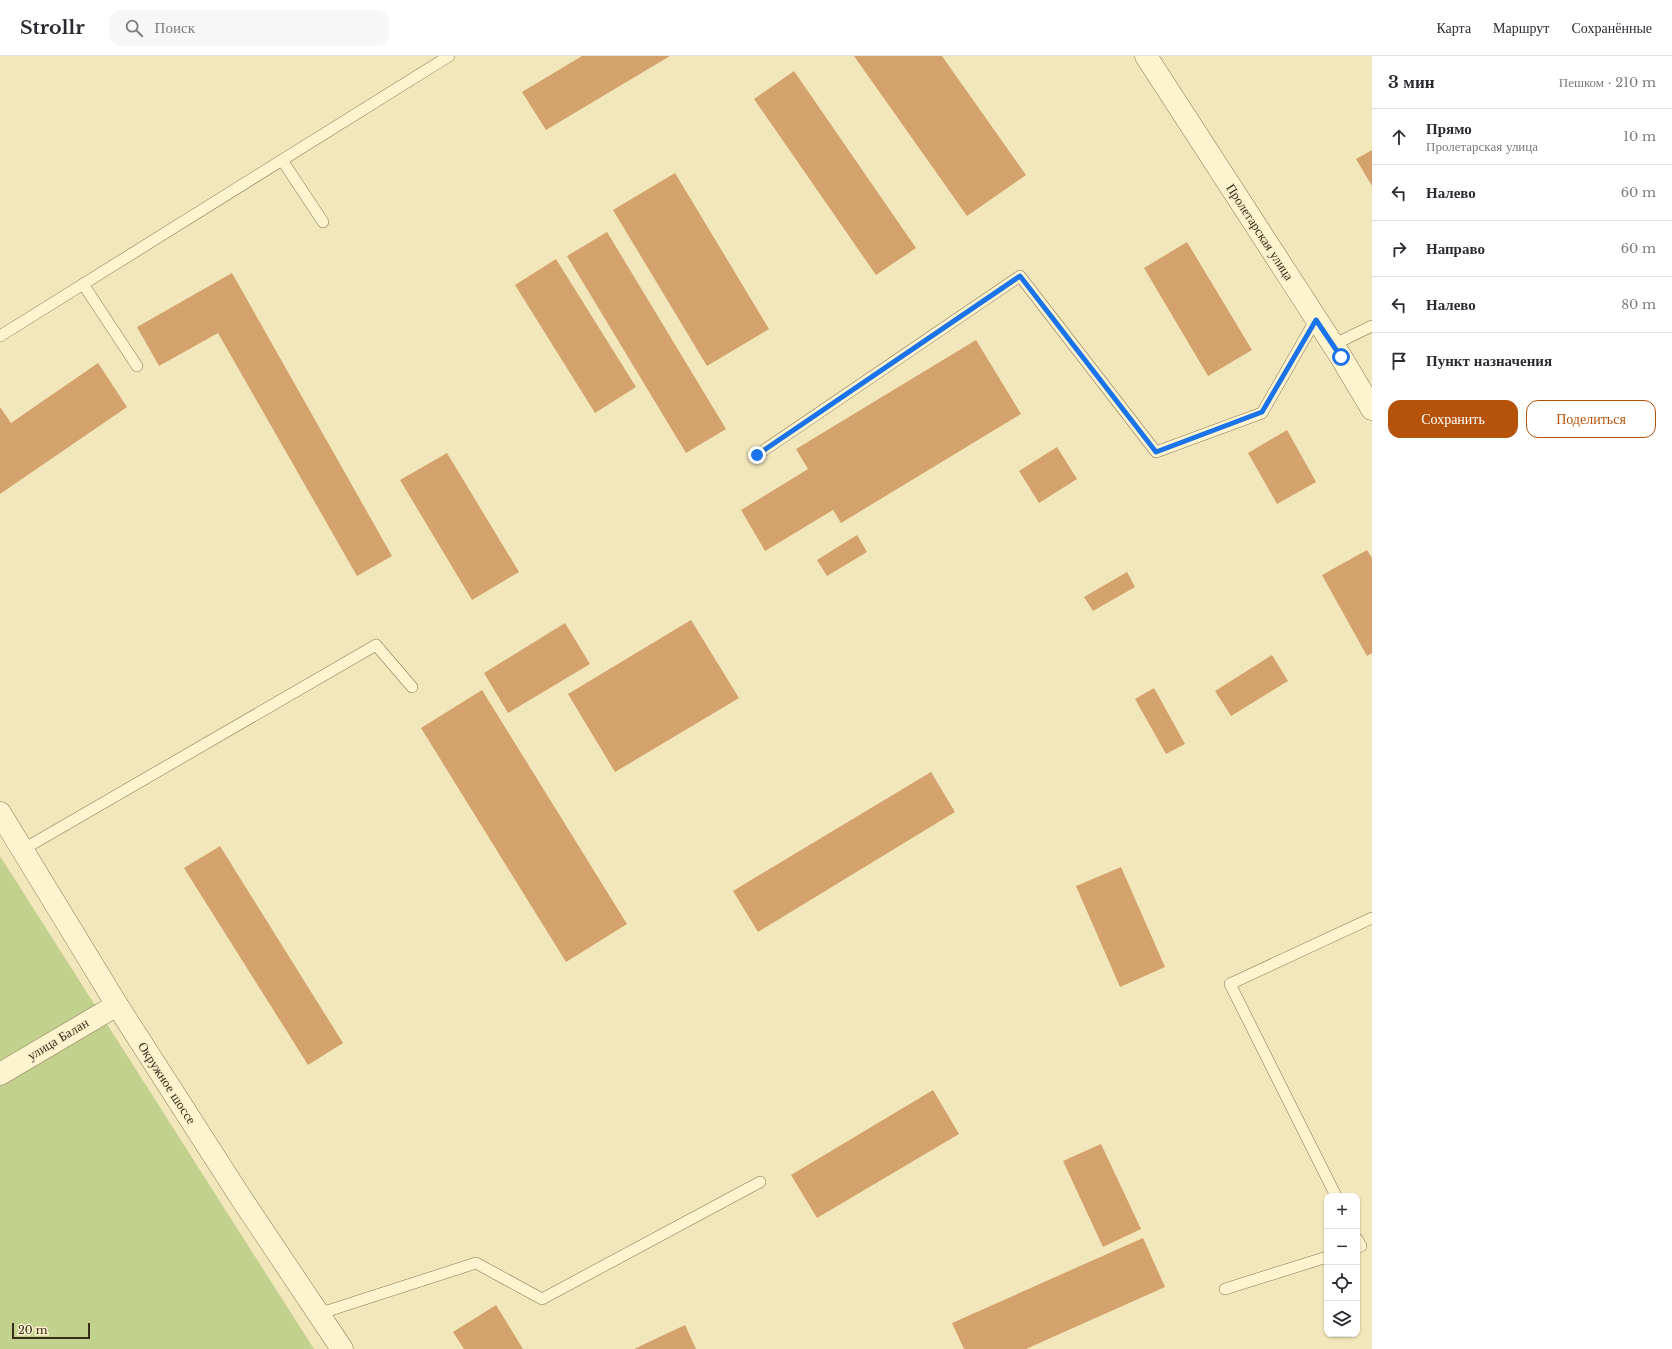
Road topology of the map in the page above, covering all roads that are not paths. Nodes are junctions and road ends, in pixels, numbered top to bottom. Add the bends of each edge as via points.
1 (449, 56) edge
2 (1146, 56) edge
3 (282, 160) junction
4 (323, 222) dead end
5 (83, 284) junction
6 (1316, 320) junction
7 (1372, 326) edge
8 (0, 336) edge
9 (1333, 345) junction
10 (137, 366) dead end
11 (1372, 409) edge
12 (757, 455) dead end
13 (412, 687) dead end
14 (0, 813) edge
15 (22, 850) junction
16 (1372, 918) edge
17 (117, 1004) junction
18 (0, 1074) edge
19 (760, 1182) dead end
20 (1334, 1193) edge
21 (1324, 1258) edge
22 (1225, 1288) dead end
23 (318, 1314) junction
24 (342, 1349) edge

1 - 3 lane
2 - 6 street, Пролетарская улица
3 - 4 lane
3 - 5 lane
5 - 8 lane
5 - 10 lane
6 - 9 street, Пролетарская улица
6 - 12 lane via 1262,412 1156,452 1020,276
7 - 9 lane
9 - 11 street, Пролетарская улица
13 - 15 lane via 376,645
14 - 15 street, Окружное шоссе
15 - 17 street, Окружное шоссе
16 - 20 lane via 1230,984
17 - 18 street, улица Балан
17 - 23 street, Окружное шоссе
19 - 23 lane via 542,1299 476,1263
21 - 22 lane
23 - 24 street, Окружное шоссе

